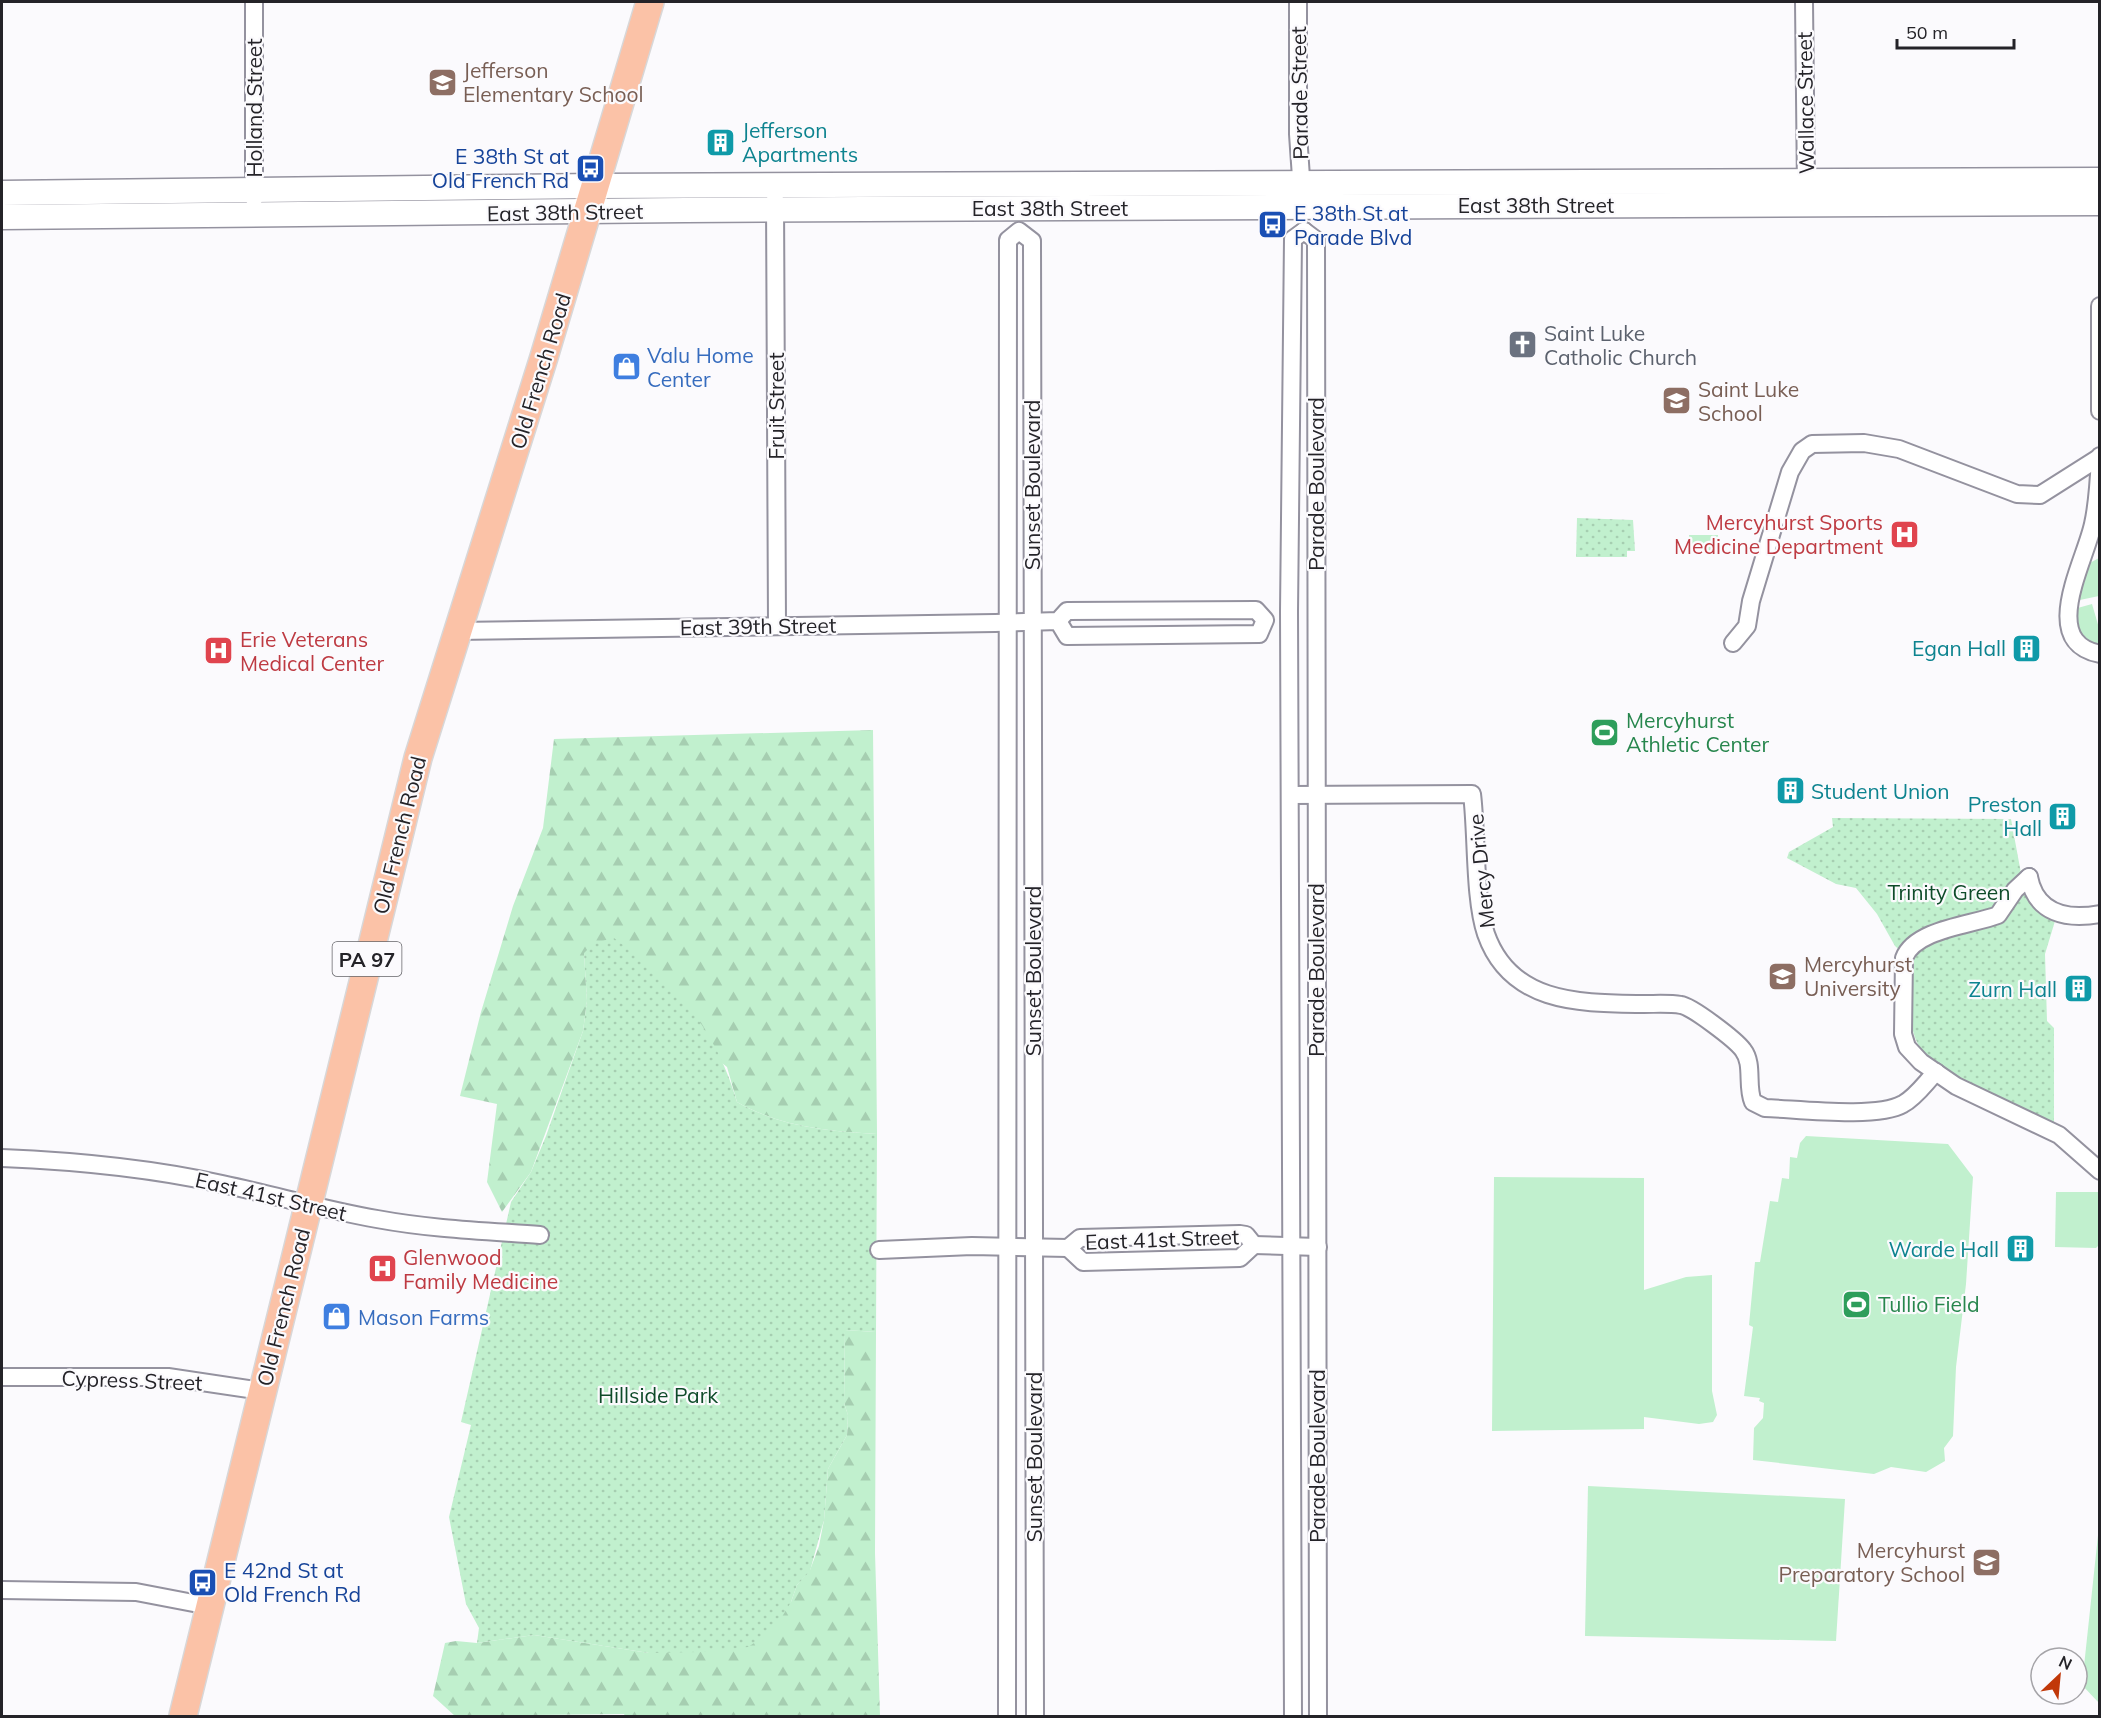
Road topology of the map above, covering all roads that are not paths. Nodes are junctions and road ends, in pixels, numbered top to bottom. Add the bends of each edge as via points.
1 (254, 2) edge
2 (650, 2) edge
3 (1298, 2) edge
4 (1804, 2) edge
5 (1806, 180) junction
6 (2100, 180) edge
7 (775, 186) junction
8 (2, 193) edge
9 (1302, 195) junction
10 (592, 199) junction
11 (254, 203) junction
12 (2100, 203) edge
13 (1805, 205) junction
14 (1020, 209) junction
15 (774, 210) junction
16 (2, 218) edge
17 (1304, 231) junction
18 (2100, 306) edge
19 (2100, 411) edge
20 (2100, 457) edge
21 (1265, 620) junction
22 (1290, 620) junction
23 (1316, 620) junction
24 (1032, 621) junction
25 (1058, 621) junction
26 (1009, 622) junction
27 (777, 625) junction
28 (457, 631) junction
29 (1732, 643) dead end
30 (2100, 654) edge
31 (1316, 794) junction
32 (1291, 795) junction
33 (2100, 914) edge
34 (1936, 1072) junction
35 (2, 1158) edge
36 (2100, 1171) edge
37 (308, 1205) junction
38 (540, 1235) dead end
39 (1254, 1245) junction
40 (1007, 1246) junction
41 (1290, 1246) junction
42 (1318, 1246) junction
43 (1034, 1247) junction
44 (1068, 1248) junction
45 (879, 1250) dead end
46 (2, 1377) edge
47 (262, 1391) junction
48 (2, 1590) edge
49 (209, 1606) junction
50 (183, 1716) edge
51 (1007, 1716) edge
52 (1035, 1716) edge
53 (1293, 1716) edge
54 (1318, 1716) edge

1 - 11 street, Holland Street
2 - 10 main road, Old French Road / PA 97
3 - 9 street, Parade Street
4 - 5 street, Wallace Street
5 - 6 main road, East 38th Street
5 - 9 main road, East 38th Street
5 - 13 street, Wallace Street
7 - 10 main road, East 38th Street
7 - 14 main road, East 38th Street
7 - 15 street, Fruit Street
8 - 11 main road, East 38th Street
9 - 13 main road, East 38th Street
9 - 14 main road, East 38th Street
9 - 17 street, Parade Boulevard
10 - 11 main road, East 38th Street
10 - 15 main road, East 38th Street
10 - 28 main road, Old French Road / PA 97
11 - 16 main road, East 38th Street
12 - 13 main road, East 38th Street
14 - 15 main road, East 38th Street
14 - 24 street, Sunset Boulevard via 1032,241
14 - 26 street, Sunset Boulevard via 1008,240
15 - 27 street, Fruit Street
17 - 22 street, Parade Boulevard via 1293,239 1292,259
17 - 23 street, Parade Boulevard via 1317,240
18 - 19 street
20 - 29 street via 2040,495 2017,494 1899,449 1863,443 1812,444 1802,451 1790,471 1750,601 1747,626
20 - 30 street via 2093,523 2074,582 2068,624 2076,645
21 - 22 street, East 39th Street
21 - 25 street, East 39th Street via 1256,610 1244,610 1067,611
21 - 25 street via 1259,634 1067,636
22 - 23 street, East 39th Street
22 - 32 street, Parade Boulevard
23 - 31 street, Parade Boulevard
24 - 25 street, East 39th Street
24 - 26 street, East 39th Street
24 - 43 street, Sunset Boulevard
26 - 27 street, East 39th Street
26 - 40 street, Sunset Boulevard
27 - 28 street, East 39th Street
28 - 37 main road, Old French Road / PA 97 via 407,799
31 - 32 street
31 - 34 street, Mercy Drive via 1472,794 1486,933 1494,951 1516,979 1545,995 1585,1002 1683,1005 1743,1050 1749,1061 1748,1091 1753,1102 1765,1108 1856,1111 1896,1107 1904,1104
31 - 42 street, Parade Boulevard
32 - 41 street, Parade Boulevard
33 - 34 street via 2078,918 2062,915 2034,894 2029,877 1998,915 1942,930 1907,950 1903,1034 1907,1047
34 - 36 street via 1978,1098 2059,1134
35 - 37 street, East 41st Street via 74,1161 154,1171
37 - 38 street, East 41st Street via 426,1227
37 - 47 main road, Old French Road / PA 97
39 - 41 street, East 41st Street
39 - 44 street, East 41st Street via 1240,1234 1080,1238
39 - 44 street, East 41st Street via 1240,1258 1083,1262
40 - 43 street, East 41st Street
40 - 45 street, East 41st Street
40 - 51 street, Sunset Boulevard
41 - 42 street, East 41st Street
41 - 53 street, Parade Boulevard
42 - 54 street, Parade Boulevard
43 - 44 street, East 41st Street
43 - 52 street, Sunset Boulevard
46 - 47 street, Cypress Street via 168,1377
47 - 49 main road, Old French Road / PA 97
48 - 49 street via 136,1592
49 - 50 main road, Old French Road / PA 97

